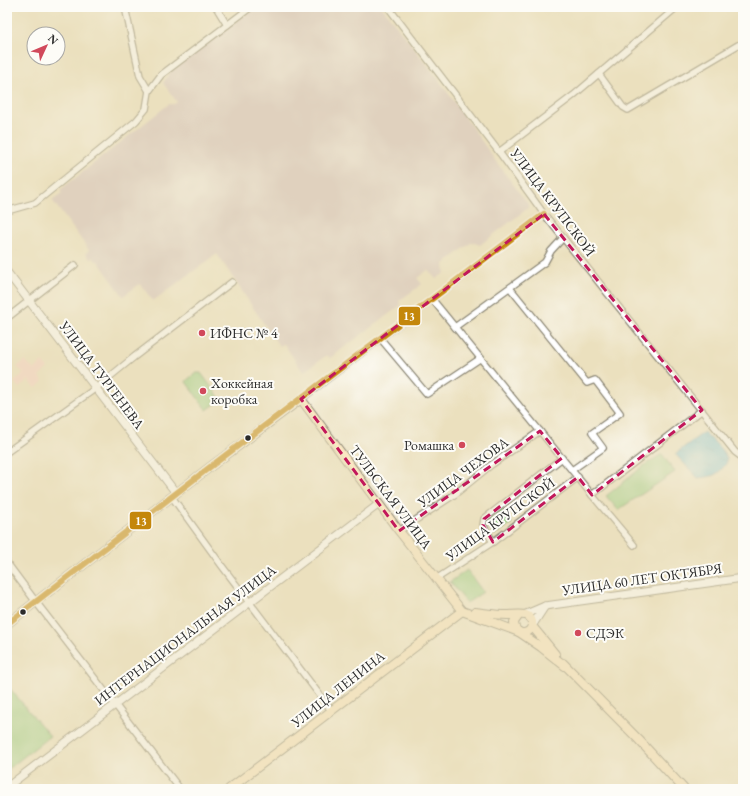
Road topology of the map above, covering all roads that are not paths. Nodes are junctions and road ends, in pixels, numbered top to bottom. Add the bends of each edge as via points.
1 (125, 7) edge
2 (216, 7) edge
3 (251, 7) edge
4 (677, 7) edge
5 (389, 8) edge
6 (227, 25) junction
7 (738, 45) dead end
8 (599, 74) junction
9 (149, 91) junction
10 (499, 152) junction
11 (7, 211) edge
12 (544, 214) junction
13 (563, 238) junction
14 (75, 265) dead end
15 (7, 272) edge
16 (232, 282) dead end
17 (510, 288) junction
18 (432, 299) junction
19 (29, 301) junction
20 (7, 318) edge
21 (455, 327) junction
22 (380, 338) junction
23 (481, 358) junction
24 (96, 388) junction
25 (301, 399) junction
26 (702, 410) junction
27 (540, 431) junction
28 (7, 452) edge
29 (562, 458) junction
30 (743, 458) edge
31 (572, 470) junction
32 (578, 477) junction
33 (174, 495) junction
34 (592, 495) junction
35 (379, 504) junction
36 (399, 531) junction
37 (493, 542) junction
38 (634, 545) dead end
39 (7, 563) edge
40 (743, 578) edge
41 (436, 579) junction
42 (36, 602) junction
43 (250, 603) junction
44 (545, 606) junction
45 (462, 611) junction
46 (521, 615) junction
47 (7, 624) edge
48 (532, 626) junction
49 (519, 632) junction
50 (565, 666) junction
51 (115, 705) junction
52 (331, 710) junction
53 (7, 787) edge
54 (180, 789) edge
55 (229, 789) edge
56 (684, 789) edge

1 - 9 street via 140,76
2 - 6 street
3 - 6 street
4 - 8 street
5 - 10 street, УЛИЦА КРУПСКОЙ
6 - 9 street via 161,75
7 - 8 street via 628,110
8 - 10 street
9 - 11 street via 146,109 136,122 35,203
10 - 12 street, УЛИЦА КРУПСКОЙ
12 - 13 street, УЛИЦА КРУПСКОЙ
12 - 18 street
13 - 17 street via 545,262
13 - 26 street, УЛИЦА КРУПСКОЙ
14 - 19 street
15 - 19 street, УЛИЦА ТУРГЕНЕВА
16 - 24 street
17 - 21 street
17 - 31 street via 587,383 595,380 620,413 592,433 603,448
18 - 21 street
18 - 22 street
19 - 20 street
19 - 24 street, УЛИЦА ТУРГЕНЕВА
21 - 23 street
22 - 23 street via 427,394
22 - 25 street
23 - 27 street
24 - 28 street
24 - 33 street, УЛИЦА ТУРГЕНЕВА
25 - 33 main road
25 - 35 main road, ТУЛЬСКАЯ УЛИЦА
26 - 30 street, УЛИЦА КРУПСКОЙ
26 - 34 street
27 - 29 street
27 - 36 street, УЛИЦА ЧЕХОВА via 454,495
29 - 31 street
29 - 37 street via 484,519 483,525
31 - 32 street
32 - 34 street
32 - 37 street, УЛИЦА КРУПСКОЙ
33 - 42 main road
33 - 43 street, УЛИЦА ТУРГЕНЕВА
34 - 38 street
35 - 36 main road, ТУЛЬСКАЯ УЛИЦА
35 - 43 street, ИНТЕРНАЦИОНАЛЬНАЯ УЛИЦА
36 - 41 main road, ТУЛЬСКАЯ УЛИЦА
37 - 41 street, УЛИЦА КРУПСКОЙ
39 - 42 street
40 - 44 street, УЛИЦА 60 ЛЕТ ОКТЯБРЯ
41 - 45 main road, ТУЛЬСКАЯ УЛИЦА
42 - 47 main road
42 - 51 street
43 - 51 street, ИНТЕРНАЦИОНАЛЬНАЯ УЛИЦА
43 - 52 street, УЛИЦА ТУРГЕНЕВА
44 - 46 street, УЛИЦА 60 ЛЕТ ОКТЯБРЯ
44 - 48 street, УЛИЦА 60 ЛЕТ ОКТЯБРЯ
45 - 46 main road
45 - 49 main road
45 - 52 main road, УЛИЦА ЛЕНИНА
46 - 48 main road via 530,619
46 - 49 main road via 515,619 514,624
48 - 49 main road via 526,632
48 - 50 main road
49 - 50 main road
50 - 56 main road
51 - 53 street, ИНТЕРНАЦИОНАЛЬНАЯ УЛИЦА
51 - 54 street
52 - 55 main road, УЛИЦА ЛЕНИНА

